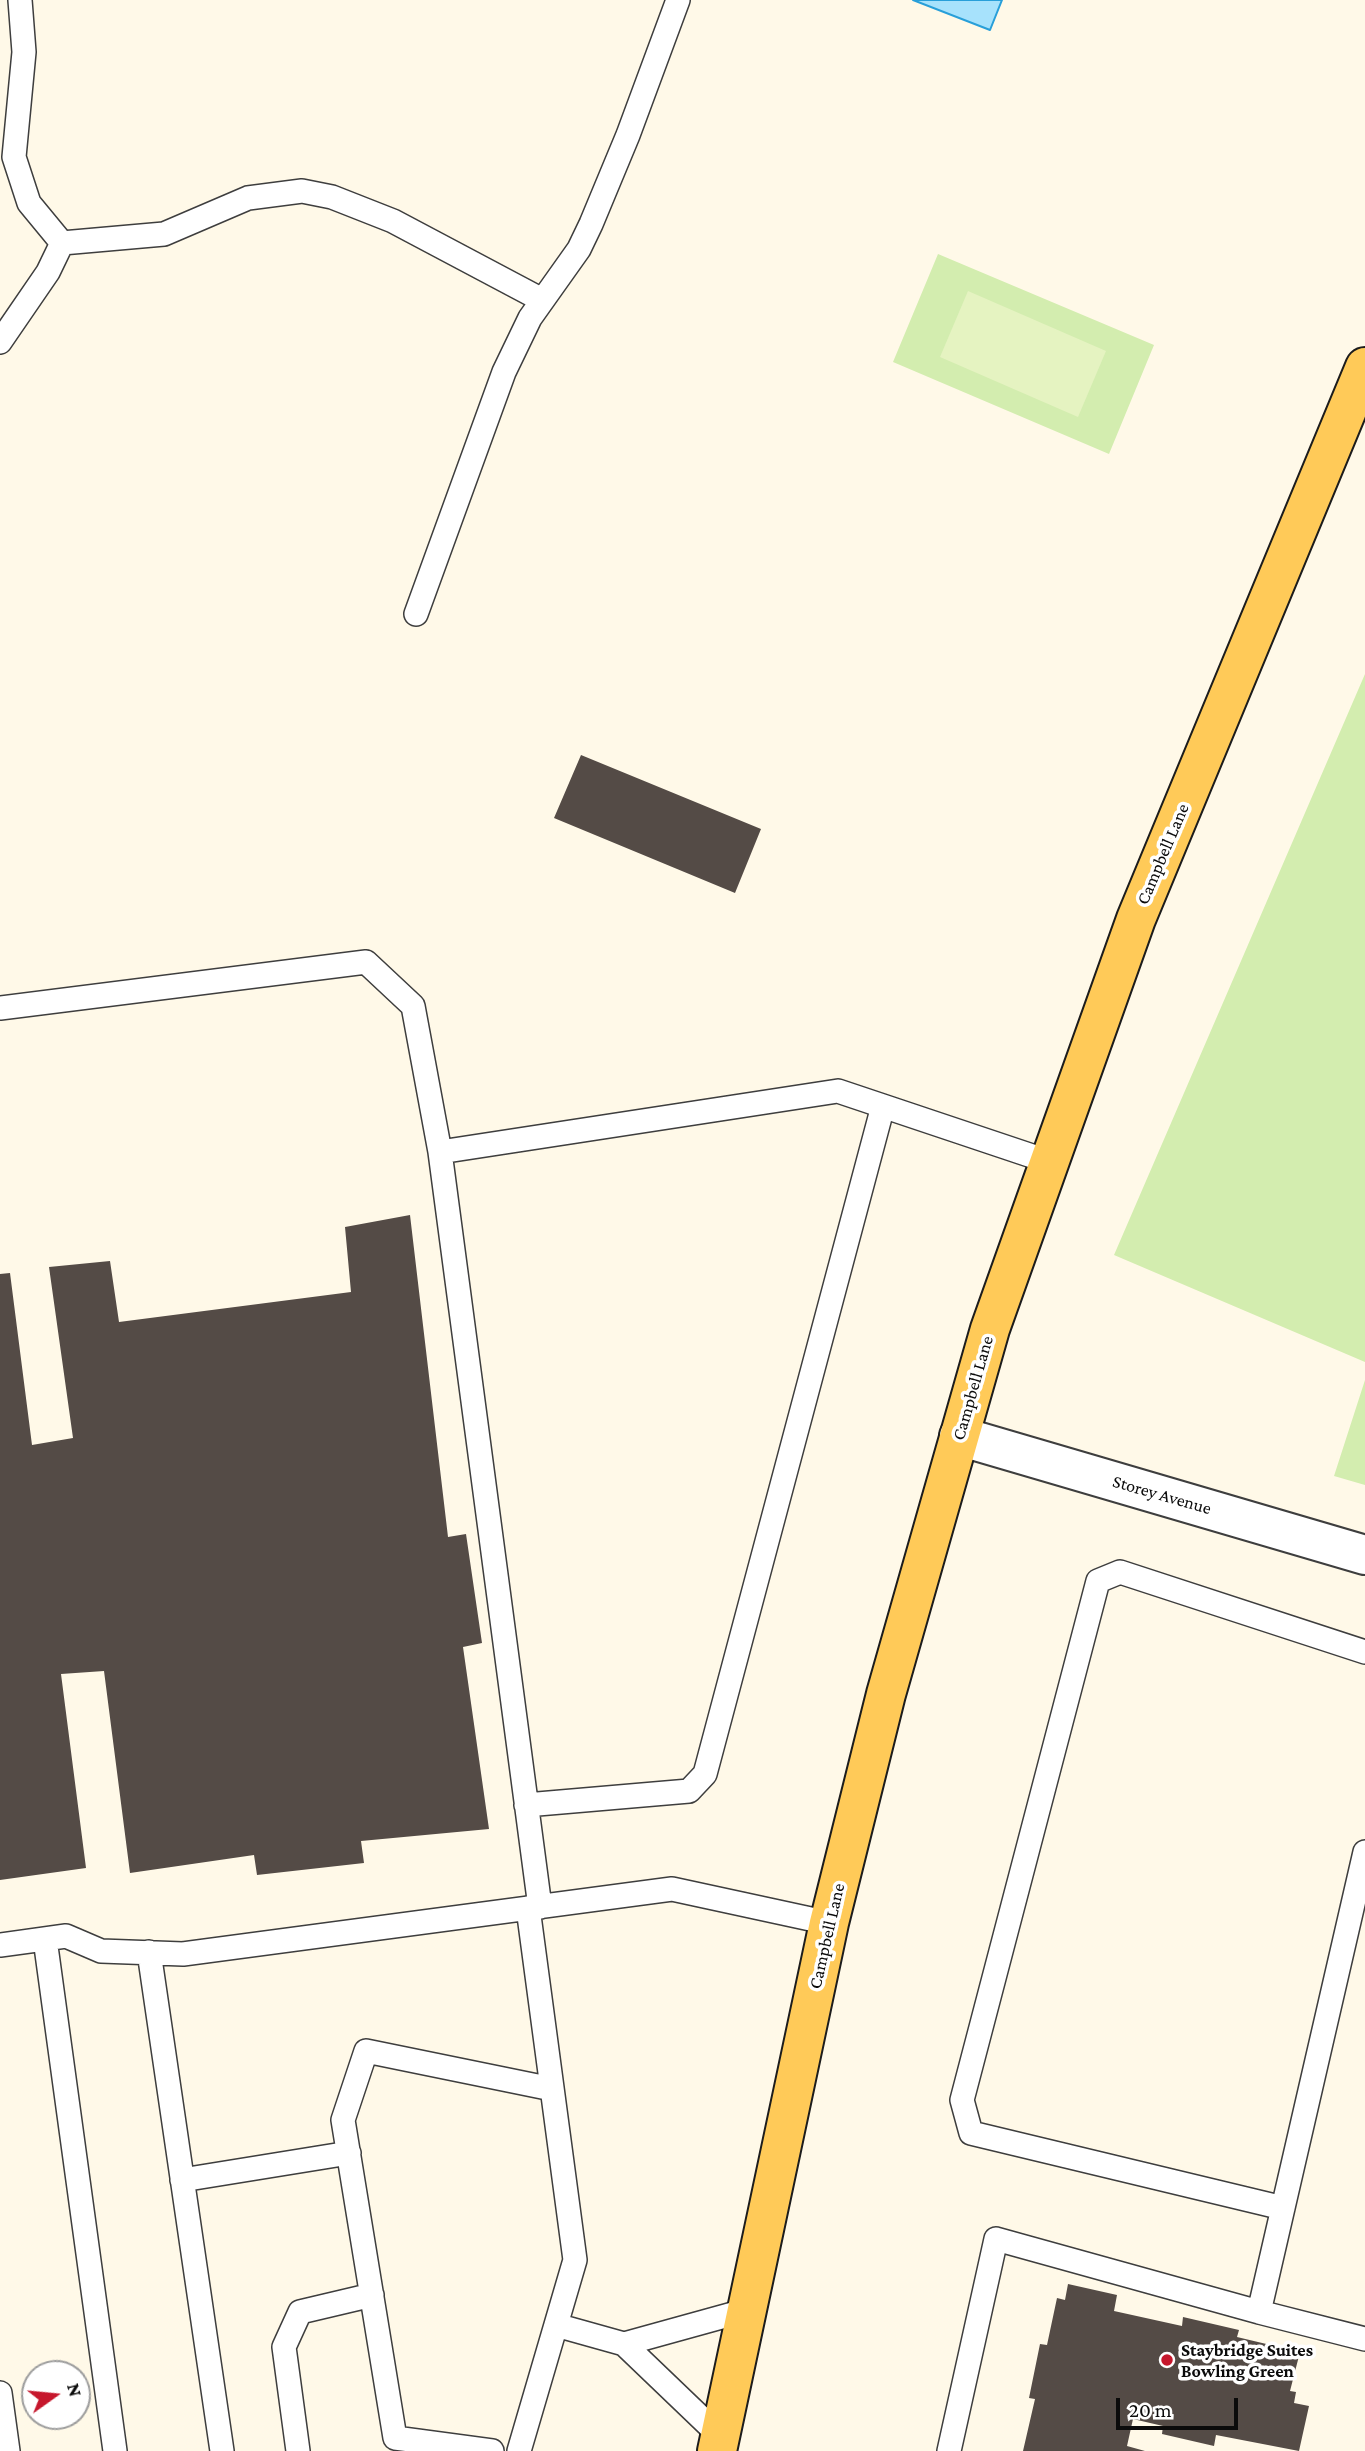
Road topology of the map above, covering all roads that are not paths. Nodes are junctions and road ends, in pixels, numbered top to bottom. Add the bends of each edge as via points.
1 (20, 0) edge
2 (678, 0) edge
3 (62, 243) junction
4 (542, 300) junction
5 (0, 342) edge
6 (1365, 367) edge
7 (416, 614) dead end
8 (0, 1008) edge
9 (883, 1106) junction
10 (440, 1152) junction
11 (1047, 1161) junction
12 (959, 1436) junction
13 (1365, 1555) edge
14 (1365, 1652) edge
15 (526, 1805) junction
16 (1365, 1852) edge
17 (534, 1908) junction
18 (829, 1923) junction
19 (44, 1939) junction
20 (0, 1945) edge
21 (149, 1952) junction
22 (552, 2089) junction
23 (349, 2153) junction
24 (182, 2180) junction
25 (1283, 2208) junction
26 (372, 2295) junction
27 (747, 2309) junction
28 (1259, 2312) junction
29 (556, 2325) junction
30 (1365, 2339) edge
31 (624, 2344) junction
32 (0, 2393) edge
33 (719, 2443) edge
34 (8, 2451) edge
35 (115, 2451) edge
36 (222, 2451) edge
37 (299, 2451) edge
38 (492, 2451) edge
39 (519, 2451) edge
40 (949, 2451) edge

1 - 3 lane via 24,51 14,157 29,203
2 - 4 lane via 591,225
3 - 4 lane via 164,234 248,198 302,191 332,197 393,221
3 - 5 lane via 48,272
4 - 7 lane via 504,372
6 - 11 main road, Campbell Lane via 1136,919
8 - 10 lane via 366,962 412,1006
9 - 10 lane via 838,1091
9 - 11 lane
9 - 15 lane via 705,1774 690,1791
10 - 15 lane
11 - 12 main road, Campbell Lane
12 - 13 street, Storey Avenue
12 - 18 main road, Campbell Lane via 886,1694
14 - 25 lane via 1119,1572 1098,1581 962,2100 971,2133
15 - 17 lane
16 - 25 lane
17 - 18 lane via 672,1889
17 - 21 lane via 183,1954
17 - 22 lane
18 - 27 main road, Campbell Lane
19 - 20 lane
19 - 21 lane via 66,1936 101,1951
19 - 35 lane
21 - 24 lane
22 - 23 lane via 366,2051 343,2120
22 - 29 lane via 575,2260
23 - 24 lane
23 - 26 lane
24 - 36 lane
25 - 28 lane
26 - 37 lane via 300,2312 284,2347
26 - 38 lane via 396,2438
27 - 31 lane
27 - 33 main road, Campbell Lane
28 - 30 lane
28 - 40 lane via 996,2239
29 - 31 lane
29 - 39 lane
31 - 33 lane
32 - 34 lane

